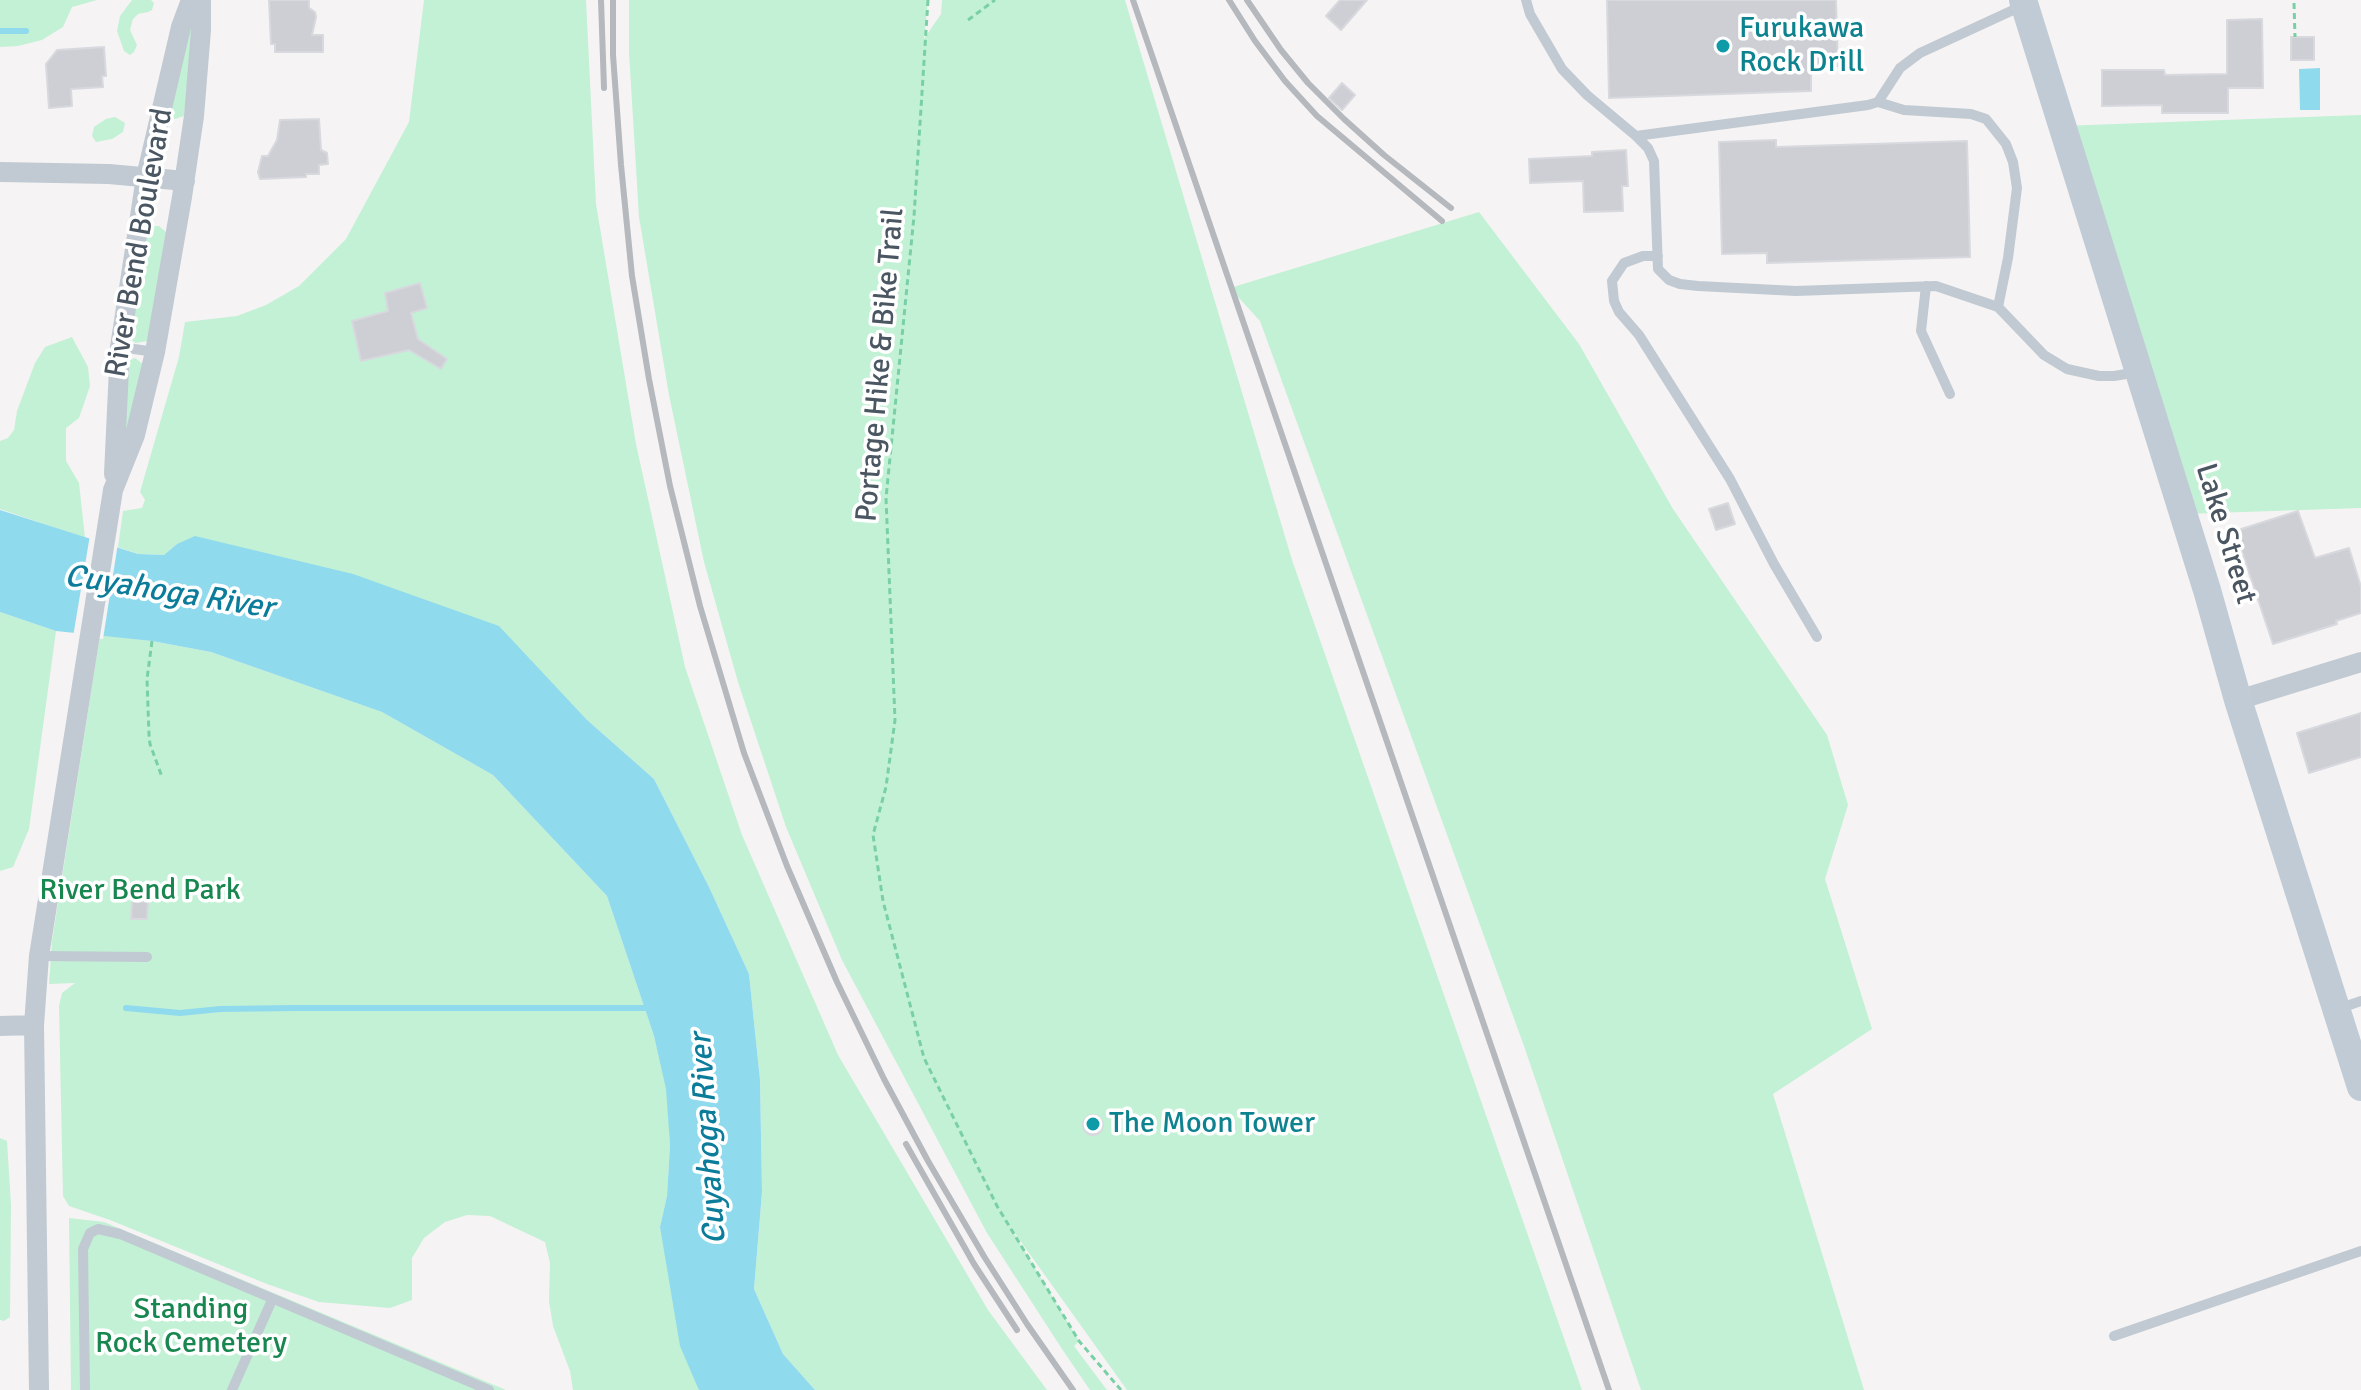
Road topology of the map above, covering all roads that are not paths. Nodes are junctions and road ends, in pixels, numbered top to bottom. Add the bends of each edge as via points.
1 (191, 0) edge
2 (201, 0) edge
3 (1526, 0) edge
4 (2024, 2) edge
5 (1878, 102) junction
6 (1636, 136) junction
7 (0, 172) edge
8 (146, 177) junction
9 (185, 181) junction
10 (1658, 256) junction
11 (1926, 286) junction
12 (1998, 307) junction
13 (120, 347) junction
14 (155, 352) junction
15 (2140, 371) junction
16 (1950, 394) dead end
17 (111, 500) junction
18 (1817, 637) dead end
19 (2361, 662) edge
20 (2238, 700) junction
21 (39, 956) junction
22 (147, 957) dead end
23 (2348, 1019) edge
24 (34, 1025) junction
25 (0, 1026) edge
26 (2361, 1087) edge
27 (2361, 1251) edge
28 (272, 1300) junction
29 (2114, 1336) dead end
30 (39, 1390) edge
31 (85, 1390) edge
32 (232, 1390) edge
33 (489, 1390) edge

1 - 8 street, River Bend Boulevard
2 - 9 street, River Bend Boulevard
3 - 6 lane via 1562,69
4 - 5 lane via 1920,53 1900,68
4 - 15 street, Lake Street
5 - 6 lane
5 - 12 lane via 1904,110 1971,114 1986,119 2006,144 2017,188
6 - 10 lane via 1654,161
7 - 8 street
8 - 9 street
8 - 13 street, River Bend Boulevard
9 - 14 street, River Bend Boulevard
10 - 11 lane via 1658,269 1680,284 1796,291
10 - 18 lane via 1624,263 1612,281 1614,301 1730,479
11 - 12 lane
11 - 16 lane via 1921,331
12 - 15 lane via 2044,355 2067,369 2099,376
13 - 14 lane
13 - 17 street, River Bend Boulevard
14 - 17 street, River Bend Boulevard via 135,435
15 - 20 street, Lake Street
17 - 21 street, River Bend Boulevard
19 - 20 street
20 - 23 street, Lake Street
21 - 22 lane
21 - 24 street, River Bend Boulevard
23 - 26 street, Lake Street
24 - 25 street
24 - 30 street, River Bend Boulevard
27 - 29 lane
28 - 31 lane via 98,1229 83,1249
28 - 32 lane
28 - 33 lane

